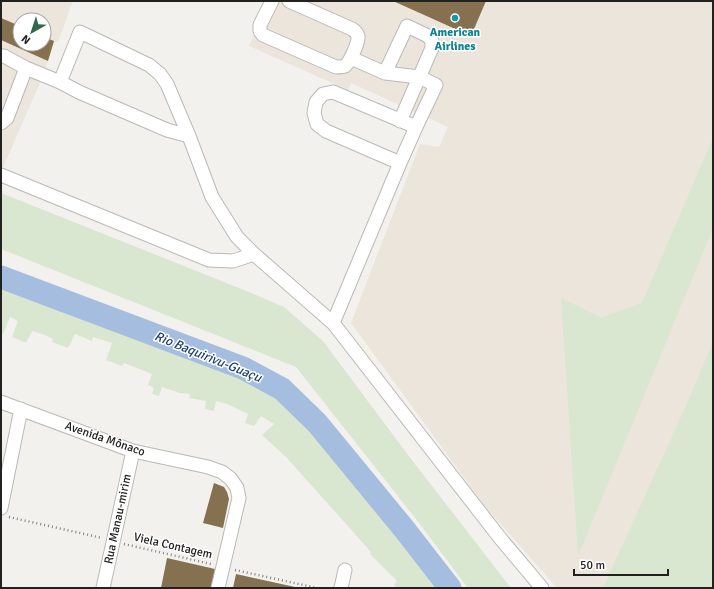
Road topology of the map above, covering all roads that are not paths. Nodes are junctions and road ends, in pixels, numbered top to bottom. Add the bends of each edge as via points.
1 (272, 1) edge
2 (289, 1) edge
3 (1, 56) edge
4 (351, 58) junction
5 (26, 68) junction
6 (386, 73) junction
7 (419, 77) junction
8 (60, 82) junction
9 (400, 121) junction
10 (1, 123) edge
11 (416, 127) junction
12 (189, 136) junction
13 (400, 163) junction
14 (1, 175) edge
15 (254, 254) junction
16 (333, 323) junction
17 (1, 402) edge
18 (21, 409) junction
19 (133, 451) junction
20 (5, 512) edge
21 (345, 570) dead end
22 (103, 588) edge
23 (218, 588) edge
24 (341, 588) edge
25 (542, 588) edge

1 - 4 street via 260,25 263,35 336,67 346,66
2 - 4 street via 357,33 358,38
3 - 5 street
4 - 6 street
5 - 8 street
5 - 10 street via 7,118
6 - 7 street
6 - 7 street via 407,26 428,36 432,41 432,48
7 - 9 street
7 - 11 street via 436,85
8 - 12 street via 167,130
8 - 12 street via 80,32 149,65 160,74
9 - 11 street
9 - 13 street via 333,92 323,94 316,102 314,113 317,124 326,131
11 - 13 street
12 - 15 street via 212,197 237,237
13 - 16 street
14 - 15 street via 209,260 233,261
15 - 16 street
16 - 25 street via 500,538
17 - 18 street, Avenida Mônaco
18 - 19 street, Avenida Mônaco
18 - 20 street
19 - 22 street, Rua Manau-mirim
19 - 23 street, Avenida Mônaco via 208,467 232,479 239,498
21 - 24 street

